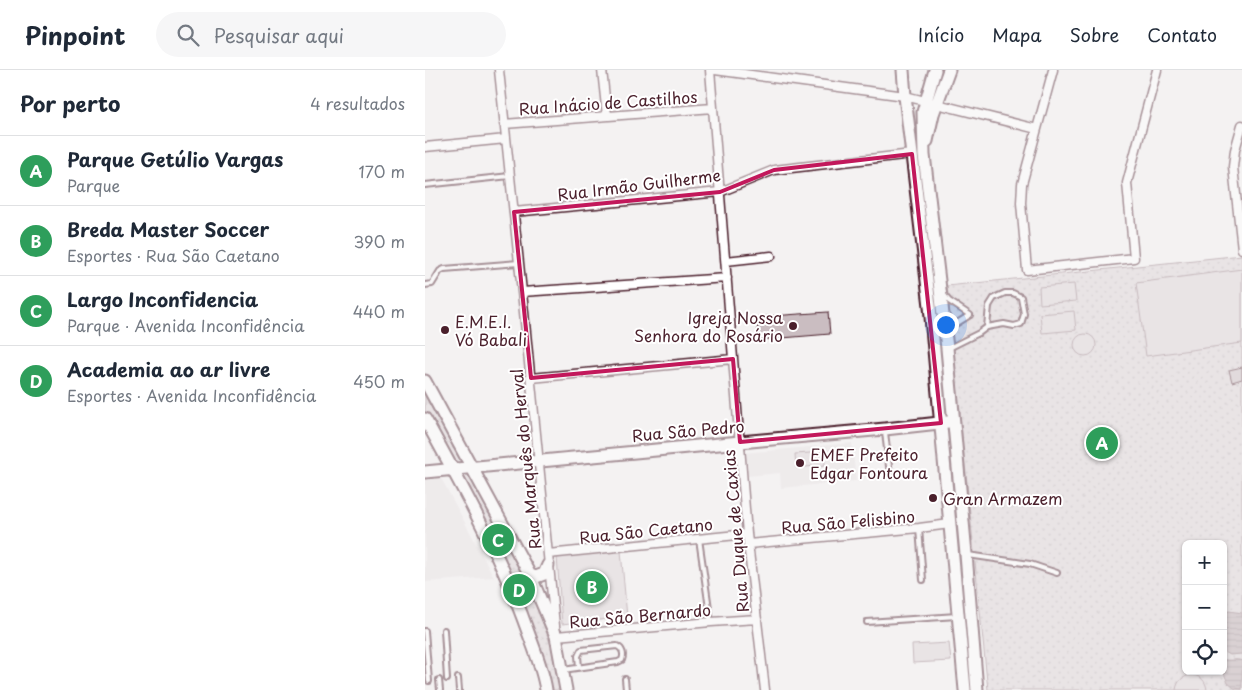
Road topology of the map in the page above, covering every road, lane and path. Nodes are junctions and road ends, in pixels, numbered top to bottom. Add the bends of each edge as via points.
1 (499, 70) edge
2 (602, 70) edge
3 (710, 70) edge
4 (715, 70) edge
5 (903, 70) edge
6 (935, 70) edge
7 (949, 70) edge
8 (1053, 70) edge
9 (1157, 70) edge
10 (905, 96) junction
11 (931, 102) junction
12 (713, 108) junction
13 (607, 116) junction
14 (504, 124) junction
15 (1242, 125) edge
16 (1037, 129) junction
17 (506, 139) junction
18 (425, 147) edge
19 (1239, 149) edge
20 (912, 154) junction
21 (510, 176) junction
22 (425, 185) edge
23 (720, 192) junction
24 (514, 212) junction
25 (1242, 249) edge
26 (771, 256) dead end
27 (726, 261) junction
28 (519, 263) junction
29 (727, 278) junction
30 (425, 285) edge
31 (940, 291) junction
32 (522, 292) junction
33 (987, 327) junction
34 (944, 331) junction
35 (947, 348) junction
36 (733, 359) junction
37 (531, 378) junction
38 (425, 381) edge
39 (425, 420) edge
40 (953, 422) junction
41 (941, 423) junction
42 (885, 429) junction
43 (740, 442) junction
44 (539, 460) junction
45 (472, 467) junction
46 (452, 469) junction
47 (425, 472) edge
48 (890, 475) dead end
49 (950, 524) junction
50 (919, 528) junction
51 (747, 534) junction
52 (699, 539) junction
53 (748, 544) junction
54 (966, 554) junction
55 (548, 560) junction
56 (1057, 573) dead end
57 (530, 575) junction
58 (923, 580) dead end
59 (959, 616) junction
60 (757, 619) junction
61 (711, 622) junction
62 (867, 622) dead end
63 (444, 630) dead end
64 (425, 631) edge
65 (556, 636) junction
66 (579, 667) junction
67 (563, 670) junction
68 (458, 678) dead end
69 (447, 679) dead end
70 (625, 679) dead end
71 (439, 680) dead end
72 (429, 681) dead end
73 (440, 690) edge
74 (459, 690) edge
75 (546, 690) edge
76 (566, 690) edge
77 (626, 690) edge
78 (765, 690) edge
79 (965, 690) edge
80 (977, 690) edge

1 - 14 street, Rua Marquês do Herval
2 - 13 street
3 - 12 street, Rua Duque de Caxias
4 - 10 street
5 - 10 main road
6 - 11 main road
7 - 11 main road
8 - 16 street
9 - 16 street via 1127,184 1133,258 1027,270 1021,194
10 - 11 street
10 - 20 main road
11 - 16 street
11 - 31 main road via 924,155
12 - 13 street, Rua Inácio de Castilhos
12 - 23 street, Rua Duque de Caxias
13 - 14 street, Rua Inácio de Castilhos
14 - 17 street, Rua Marquês do Herval
15 - 19 street
17 - 18 street
17 - 21 street, Rua Marquês do Herval
19 - 25 street via 1233,167
20 - 23 street, Rua Irmão Guilherme via 774,170
20 - 41 main road
21 - 22 lane
21 - 24 street, Rua Marquês do Herval
23 - 24 street, Rua Irmão Guilherme
23 - 27 street, Rua Duque de Caxias
24 - 28 street, Rua Marquês do Herval
26 - 27 street
27 - 29 street, Rua Duque de Caxias
28 - 30 lane via 444,269 432,284
28 - 32 street, Rua Marquês do Herval
29 - 32 street
29 - 36 street, Rua Duque de Caxias
31 - 34 main road
31 - 34 lane via 970,315
32 - 37 street, Rua Marquês do Herval
33 - 33 lane via 1021,324 1024,314 1021,297 1005,293 994,298 989,306
33 - 35 lane
34 - 35 main road
35 - 40 main road
36 - 37 street
36 - 43 street, Rua Duque de Caxias
37 - 44 street, Rua Marquês do Herval
38 - 45 main road
39 - 46 main road
40 - 41 main road, Rua São Pedro
40 - 54 main road
41 - 42 main road, Rua São Pedro
41 - 49 main road
42 - 43 main road, Rua São Pedro
42 - 48 lane
43 - 44 main road, Rua São Pedro
43 - 51 street, Rua Duque de Caxias
44 - 45 main road, Rua São Pedro
44 - 55 street, Rua Marquês do Herval
45 - 46 main road, Rua São Pedro
45 - 57 main road
46 - 47 main road, Rua São Pedro
46 - 75 main road via 516,598
49 - 50 street, Rua São Felisbino
49 - 59 main road
50 - 53 street, Rua São Felisbino
50 - 58 lane
51 - 52 street, Rua São Caetano
51 - 53 street, Rua Duque de Caxias
52 - 55 street, Rua São Caetano
52 - 61 lane
53 - 60 street, Rua Duque de Caxias
54 - 56 lane via 1030,564
54 - 80 main road
55 - 57 main road via 544,574
55 - 65 street, Rua Marquês do Herval
57 - 65 main road
59 - 62 lane
59 - 79 main road
60 - 61 street, Rua São Bernardo
60 - 78 street, Rua Duque de Caxias
61 - 65 street, Rua São Bernardo
63 - 69 lane
64 - 72 lane
65 - 67 main road
66 - 66 lane via 618,662 622,660 623,652 617,646 581,650
66 - 67 lane
67 - 76 main road
68 - 74 lane
70 - 77 lane
71 - 73 lane

